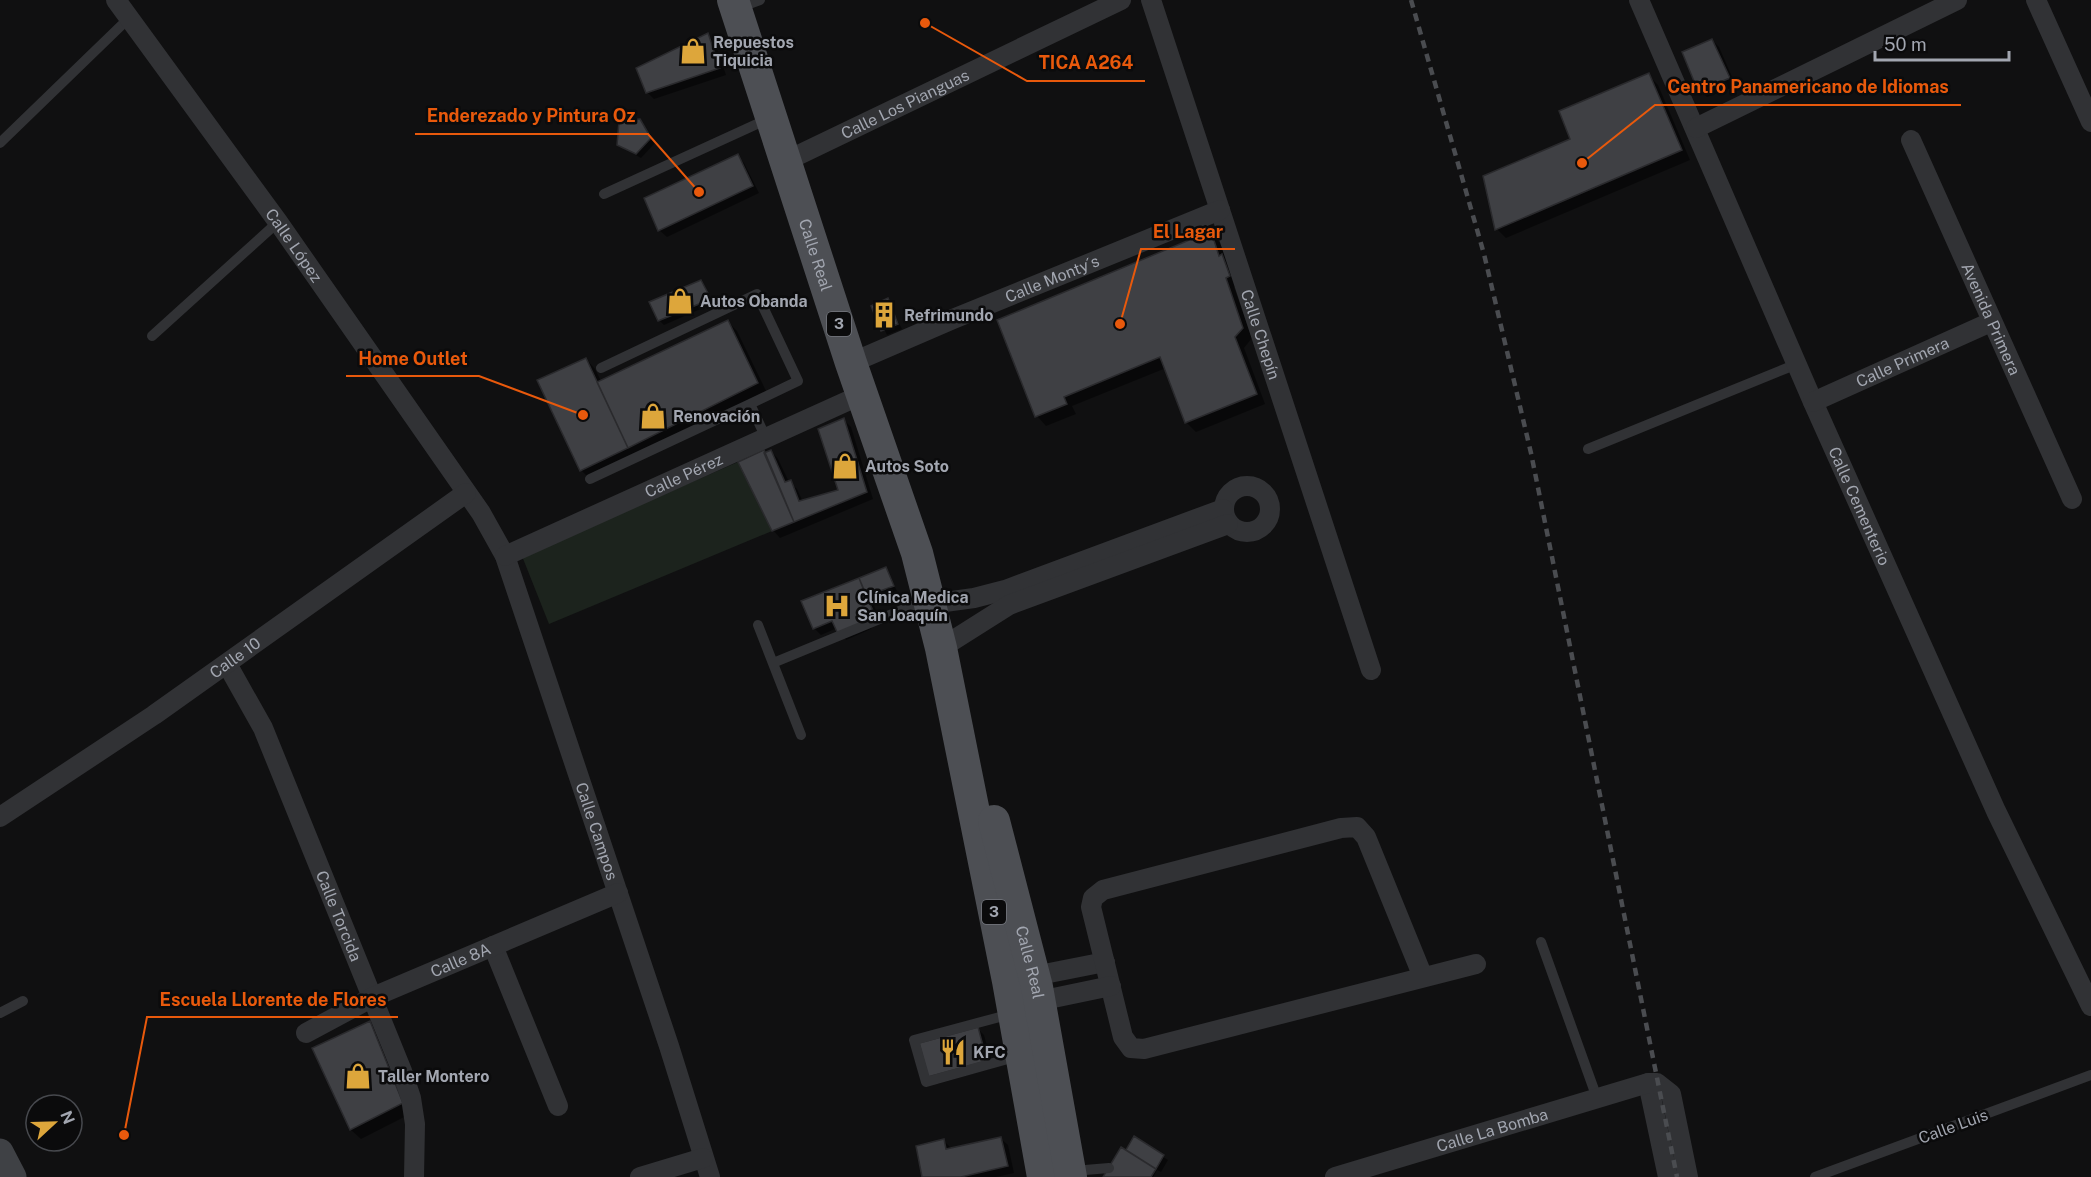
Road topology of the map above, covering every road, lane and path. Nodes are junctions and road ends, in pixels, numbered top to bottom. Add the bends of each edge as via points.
1 (116, 0) edge
2 (1151, 0) edge
3 (1639, 0) edge
4 (1957, 0) edge
5 (2036, 0) edge
6 (743, 3) edge
7 (1109, 3) edge
8 (129, 18) junction
9 (771, 117) junction
10 (2090, 118) edge
11 (1696, 128) junction
12 (1911, 140) dead end
13 (0, 143) edge
14 (786, 161) junction
15 (604, 194) dead end
16 (1220, 210) junction
17 (278, 222) junction
18 (1991, 322) junction
19 (152, 336) dead end
20 (851, 363) junction
21 (1797, 364) junction
22 (601, 368) dead end
23 (863, 394) junction
24 (1813, 402) junction
25 (750, 404) junction
26 (766, 438) junction
27 (1588, 449) dead end
28 (590, 479) dead end
29 (466, 493) junction
30 (2072, 499) dead end
31 (1226, 516) dead end
32 (504, 556) junction
33 (1007, 597) junction
34 (929, 601) junction
35 (758, 625) dead end
36 (940, 648) junction
37 (773, 663) junction
38 (227, 664) junction
39 (1371, 670) dead end
40 (801, 735) dead end
41 (0, 817) edge
42 (618, 893) junction
43 (1541, 942) dead end
44 (493, 946) junction
45 (1105, 962) junction
46 (1476, 964) dead end
47 (1423, 977) junction
48 (1111, 986) junction
49 (373, 997) junction
50 (1029, 997) junction
51 (23, 1001) dead end
52 (2090, 1002) edge
53 (0, 1013) edge
54 (306, 1033) dead end
55 (1022, 1055) junction
56 (2091, 1075) edge
57 (1647, 1083) junction
58 (1597, 1098) junction
59 (558, 1106) dead end
60 (703, 1158) junction
61 (1109, 1168) dead end
62 (1055, 1172) edge
63 (414, 1177) edge
64 (640, 1177) edge
65 (710, 1177) edge
66 (1335, 1177) edge
67 (1668, 1177) edge
68 (1688, 1177) edge
69 (1815, 1177) edge

1 - 8 street, Calle López
2 - 16 street, Calle Chepín
3 - 11 street, Calle Cementerio
4 - 11 street
5 - 10 street
6 - 9 main road, Calle Real / 3
7 - 14 street, Calle Los Pianguas
8 - 13 lane
8 - 17 street, Calle López
9 - 14 main road, Calle Real / 3
9 - 15 lane
11 - 21 street, Calle Cementerio
12 - 18 street, Avenida Primera
14 - 20 main road, Calle Real / 3
16 - 20 street, Calle Monty´s
16 - 39 street, Calle Chepín
17 - 19 lane
17 - 29 street, Calle López
18 - 24 street, Calle Primera
18 - 30 street, Avenida Primera
20 - 23 main road, Calle Real / 3
21 - 24 street, Calle Cementerio
21 - 27 lane
22 - 25 lane via 757,294 798,381
23 - 26 street, Calle Pérez
23 - 34 main road, Calle Real / 3
24 - 52 street, Calle Cementerio via 1996,811
25 - 26 lane
25 - 28 lane
26 - 32 street, Calle Pérez
29 - 32 street, Calle Campos
29 - 38 street, Calle 10
31 - 33 street
32 - 42 street, Calle Campos
33 - 34 street
33 - 36 street
34 - 36 main road, Calle Real / 3
34 - 37 lane
35 - 37 lane
36 - 50 main road, Calle Real / 3
36 - 50 main road, Calle Real / 3 via 999,834
37 - 40 lane
38 - 41 street, Calle 10
38 - 49 street, Calle Torcida via 263,728
42 - 44 street, Calle 8A
42 - 60 street, Calle Campos
43 - 58 lane
44 - 49 street, Calle 8A
44 - 59 street
45 - 47 street via 1091,907 1093,898 1103,890 1357,827 1366,837
45 - 48 street
45 - 50 street
46 - 47 street
47 - 48 street via 1144,1049 1131,1048 1123,1036
48 - 50 street
49 - 54 street, Calle 8A
49 - 63 street, Calle Torcida via 411,1098 415,1124
50 - 55 main road, Calle Real / 3
50 - 55 lane via 914,1040 926,1082
50 - 62 main road, Calle Real / 3
51 - 53 lane
55 - 62 main road, Calle Real / 3
56 - 69 lane, Calle Luis
57 - 58 street, Calle La Bomba
57 - 67 street
57 - 68 street via 1657,1083 1671,1094
58 - 66 street, Calle La Bomba
60 - 64 street
60 - 65 street, Calle Campos
61 - 62 lane

